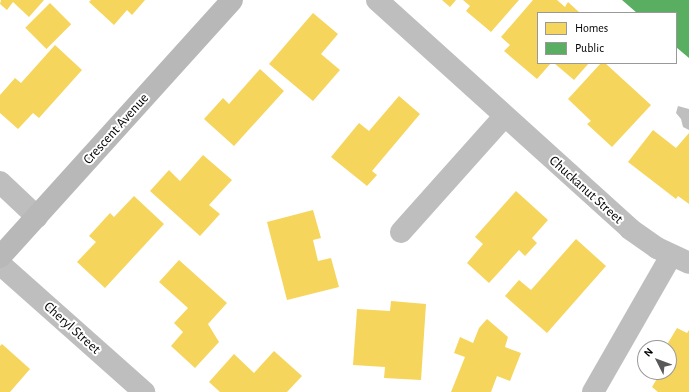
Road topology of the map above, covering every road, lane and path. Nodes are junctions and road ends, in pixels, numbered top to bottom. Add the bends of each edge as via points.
1 (232, 0) edge
2 (377, 0) edge
3 (504, 117) junction
4 (0, 182) edge
5 (37, 217) junction
6 (401, 232) dead end
7 (0, 257) edge
8 (680, 260) edge
9 (0, 264) edge
10 (144, 392) edge
11 (593, 392) edge

1 - 5 street, Crescent Avenue
2 - 3 street, Chuckanut Street
3 - 6 street
3 - 8 street, Chuckanut Street via 630,229
4 - 5 street
5 - 7 street, Crescent Avenue
8 - 11 street, Chuckanut Street
9 - 10 street, Cheryl Street

